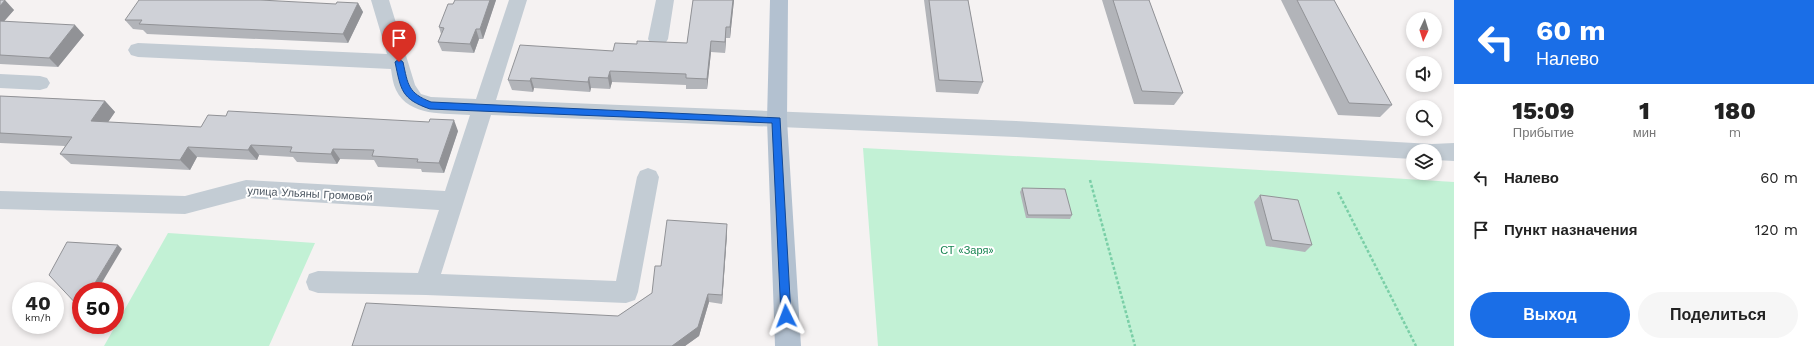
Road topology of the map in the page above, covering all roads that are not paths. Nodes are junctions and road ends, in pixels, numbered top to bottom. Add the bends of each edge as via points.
1 (380, 0) edge
2 (518, 0) edge
3 (664, 0) edge
4 (779, 0) edge
5 (658, 39) dead end
6 (138, 50) dead end
7 (399, 62) junction
8 (0, 81) edge
9 (40, 83) dead end
10 (483, 108) junction
11 (777, 120) junction
12 (1406, 150) edge
13 (1442, 151) edge
14 (1454, 152) edge
15 (648, 177) dead end
16 (0, 200) edge
17 (453, 201) junction
18 (318, 282) dead end
19 (426, 284) junction
20 (788, 346) edge

1 - 7 street
2 - 10 street
3 - 5 street
4 - 11 main road
6 - 7 street
7 - 10 street via 405,88 414,99 430,106
8 - 9 street
10 - 11 street
10 - 17 street
11 - 12 street
11 - 20 main road
13 - 14 street
15 - 19 street via 626,292
16 - 17 street, улица Ульяны Громовой via 185,205 246,189
17 - 19 street
18 - 19 street

